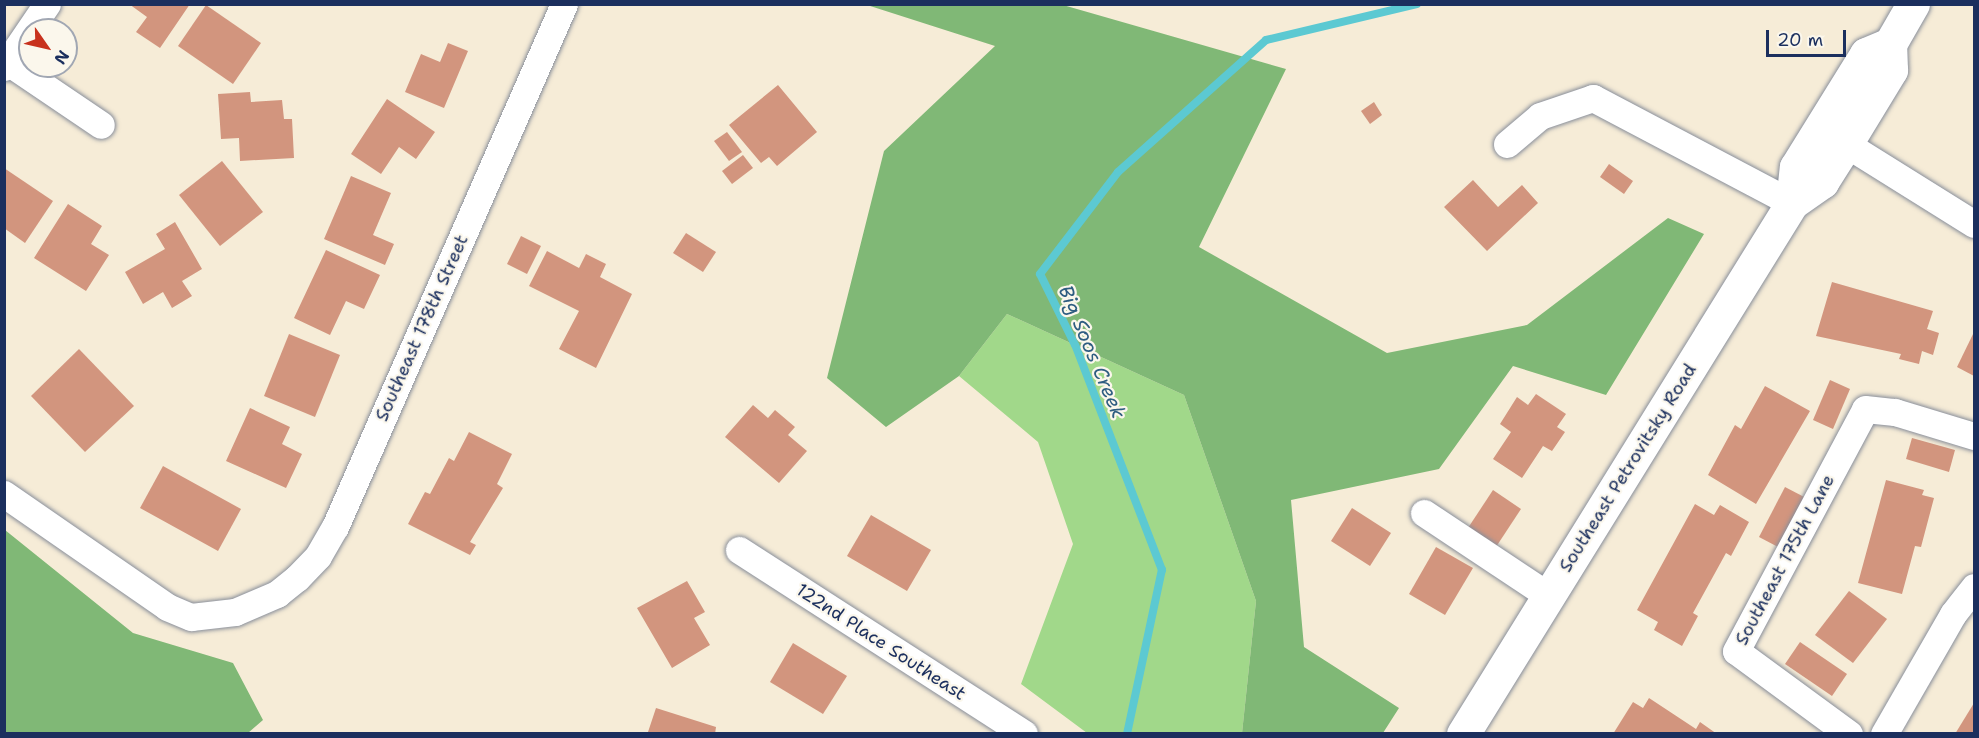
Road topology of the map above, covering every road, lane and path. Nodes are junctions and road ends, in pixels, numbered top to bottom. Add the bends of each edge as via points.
1 (47, 4) edge
2 (564, 4) edge
3 (1913, 4) edge
4 (1890, 44) junction
5 (6, 65) edge
6 (101, 125) dead end
7 (1507, 144) dead end
8 (1846, 144) junction
9 (1792, 203) junction
10 (1974, 224) edge
11 (1974, 436) edge
12 (4, 494) edge
13 (1424, 513) dead end
14 (739, 550) dead end
15 (1974, 587) edge
16 (1549, 596) junction
17 (1024, 734) edge
18 (1463, 734) edge
19 (1849, 734) edge
20 (1884, 734) edge

1 - 5 street
2 - 12 street, Southeast 178th Street via 335,527 318,556 297,578 277,594 235,612 191,617 167,607
3 - 4 main road, Southeast Petrovitsky Road
4 - 8 main road, Southeast Petrovitsky Road via 1891,70
4 - 9 main road, Southeast Petrovitsky Road via 1866,54 1796,167
5 - 6 street
7 - 9 street via 1540,116 1593,98
8 - 9 main road, Southeast Petrovitsky Road via 1822,182
8 - 10 street
9 - 16 main road, Southeast Petrovitsky Road
11 - 19 street, Southeast 175th Lane via 1895,412 1865,409 1737,651
13 - 16 street
14 - 17 street, 122nd Place Southeast
15 - 20 street via 1953,614
16 - 18 main road, Southeast Petrovitsky Road

